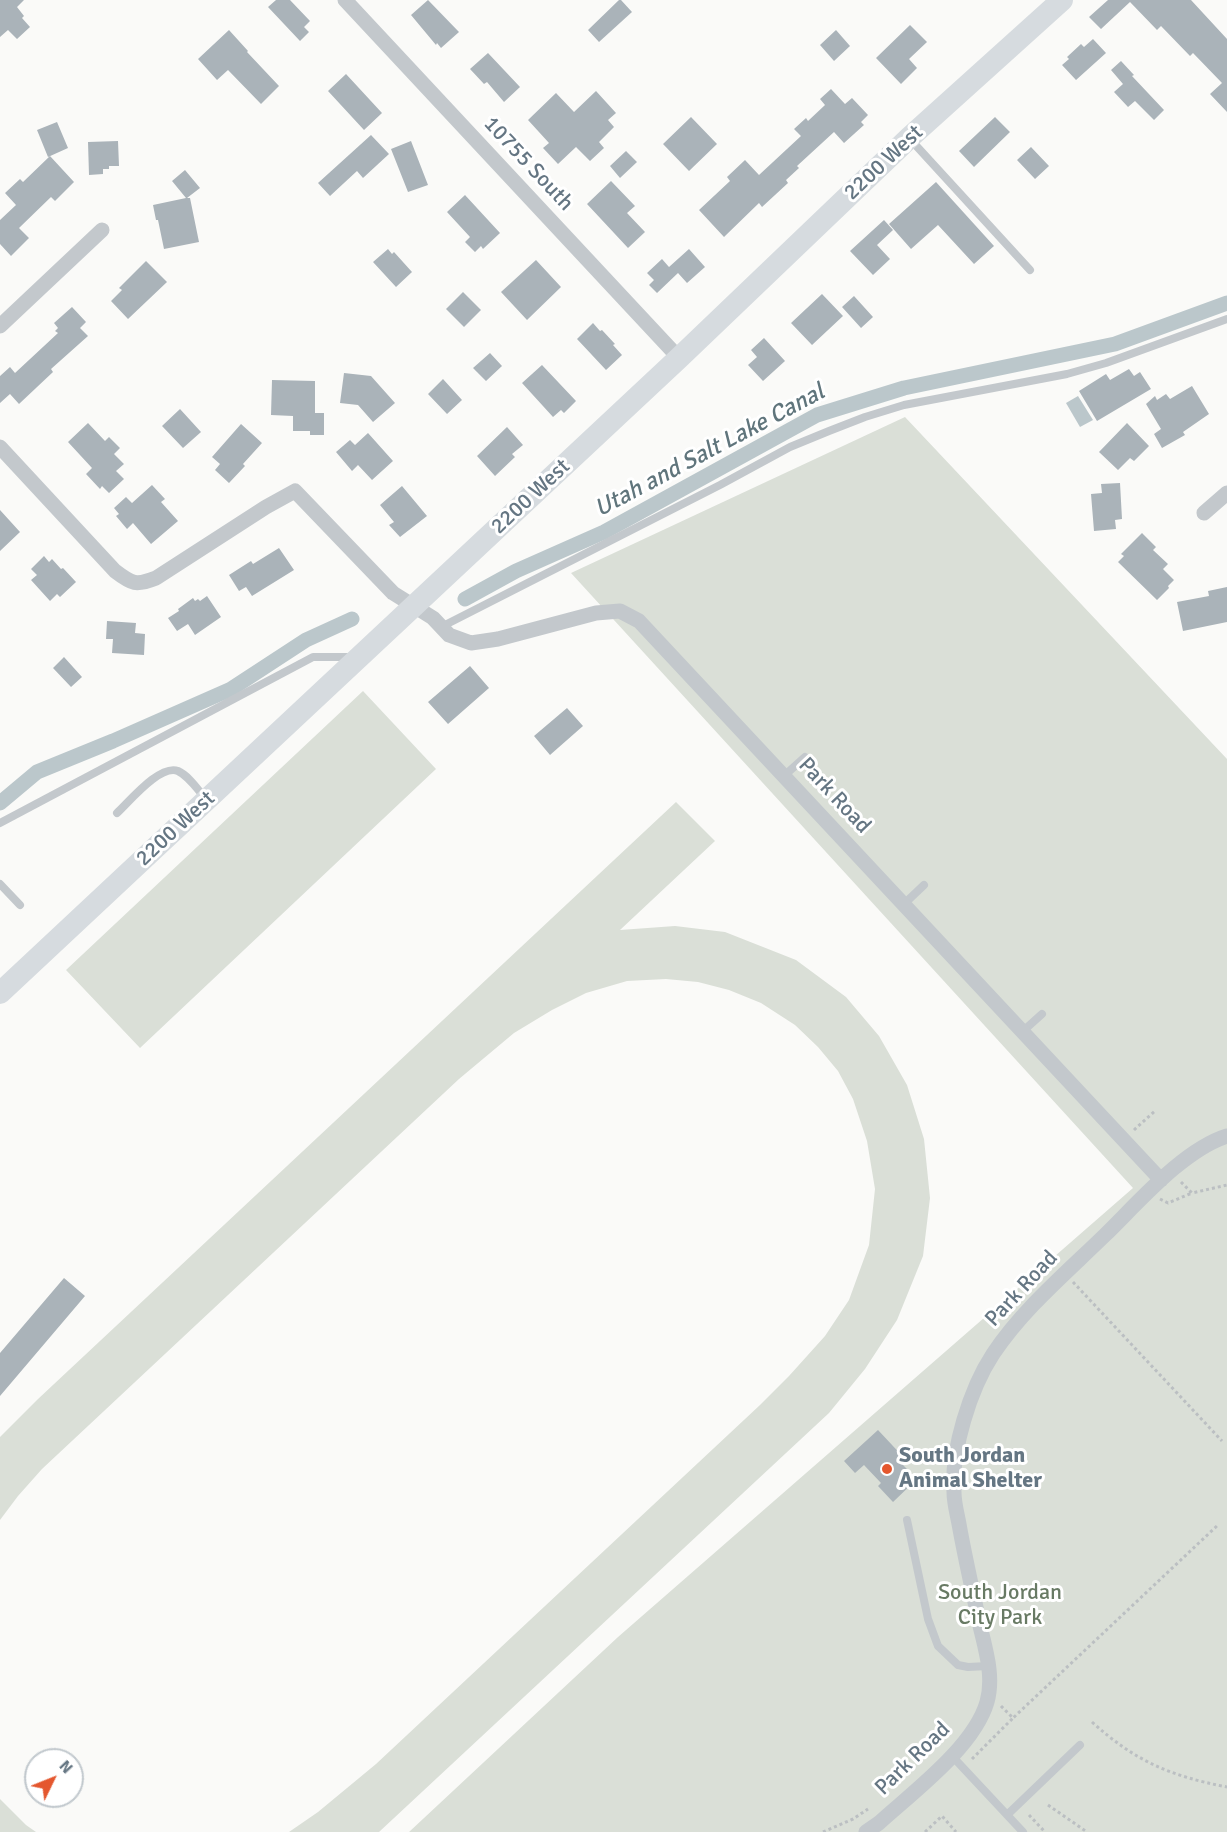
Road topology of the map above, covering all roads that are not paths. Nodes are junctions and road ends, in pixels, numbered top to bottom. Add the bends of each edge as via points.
1 (345, 0) edge
2 (1062, 0) edge
3 (909, 138) junction
4 (102, 230) dead end
5 (1030, 270) dead end
6 (1227, 319) edge
7 (0, 326) edge
8 (679, 358) junction
9 (0, 447) edge
10 (1227, 493) edge
11 (1204, 513) dead end
12 (414, 606) junction
13 (441, 627) junction
14 (359, 657) junction
15 (805, 757) dead end
16 (785, 775) junction
17 (207, 800) junction
18 (117, 813) dead end
19 (0, 823) edge
20 (0, 884) edge
21 (924, 885) dead end
22 (904, 904) junction
23 (20, 905) dead end
24 (0, 993) edge
25 (1042, 1014) dead end
26 (1022, 1032) junction
27 (1227, 1136) edge
28 (1161, 1180) junction
29 (907, 1520) dead end
30 (988, 1666) junction
31 (1080, 1745) dead end
32 (952, 1756) junction
33 (1007, 1815) junction
34 (866, 1832) edge
35 (1023, 1832) edge

1 - 8 street, 10755 South
2 - 3 street, 2200 West
3 - 5 lane
3 - 8 street, 2200 West
4 - 7 street
6 - 13 lane via 1067,374 903,405 829,430
8 - 12 street, 2200 West
9 - 12 street, Park Road via 126,580 141,584 156,578 295,490 393,593
10 - 11 street
12 - 13 street, Park Road
12 - 14 street, 2200 West
13 - 16 street, Park Road via 449,635 471,643 596,613 620,611 639,621
14 - 17 street, 2200 West
14 - 19 lane via 313,657
15 - 16 lane
16 - 22 street, Park Road
17 - 18 lane via 185,776 166,770
17 - 24 street, 2200 West
20 - 23 lane
21 - 22 lane
22 - 26 street, Park Road
25 - 26 lane
26 - 28 street, Park Road
27 - 28 street, Park Road via 1200,1148
28 - 30 street, Park Road via 1024,1314 992,1356 967,1406 956,1456 954,1492
29 - 30 lane via 928,1619 938,1646 958,1665
30 - 32 street, Park Road via 987,1700 981,1718
31 - 33 lane
32 - 33 lane
32 - 34 street, Park Road
33 - 35 lane

